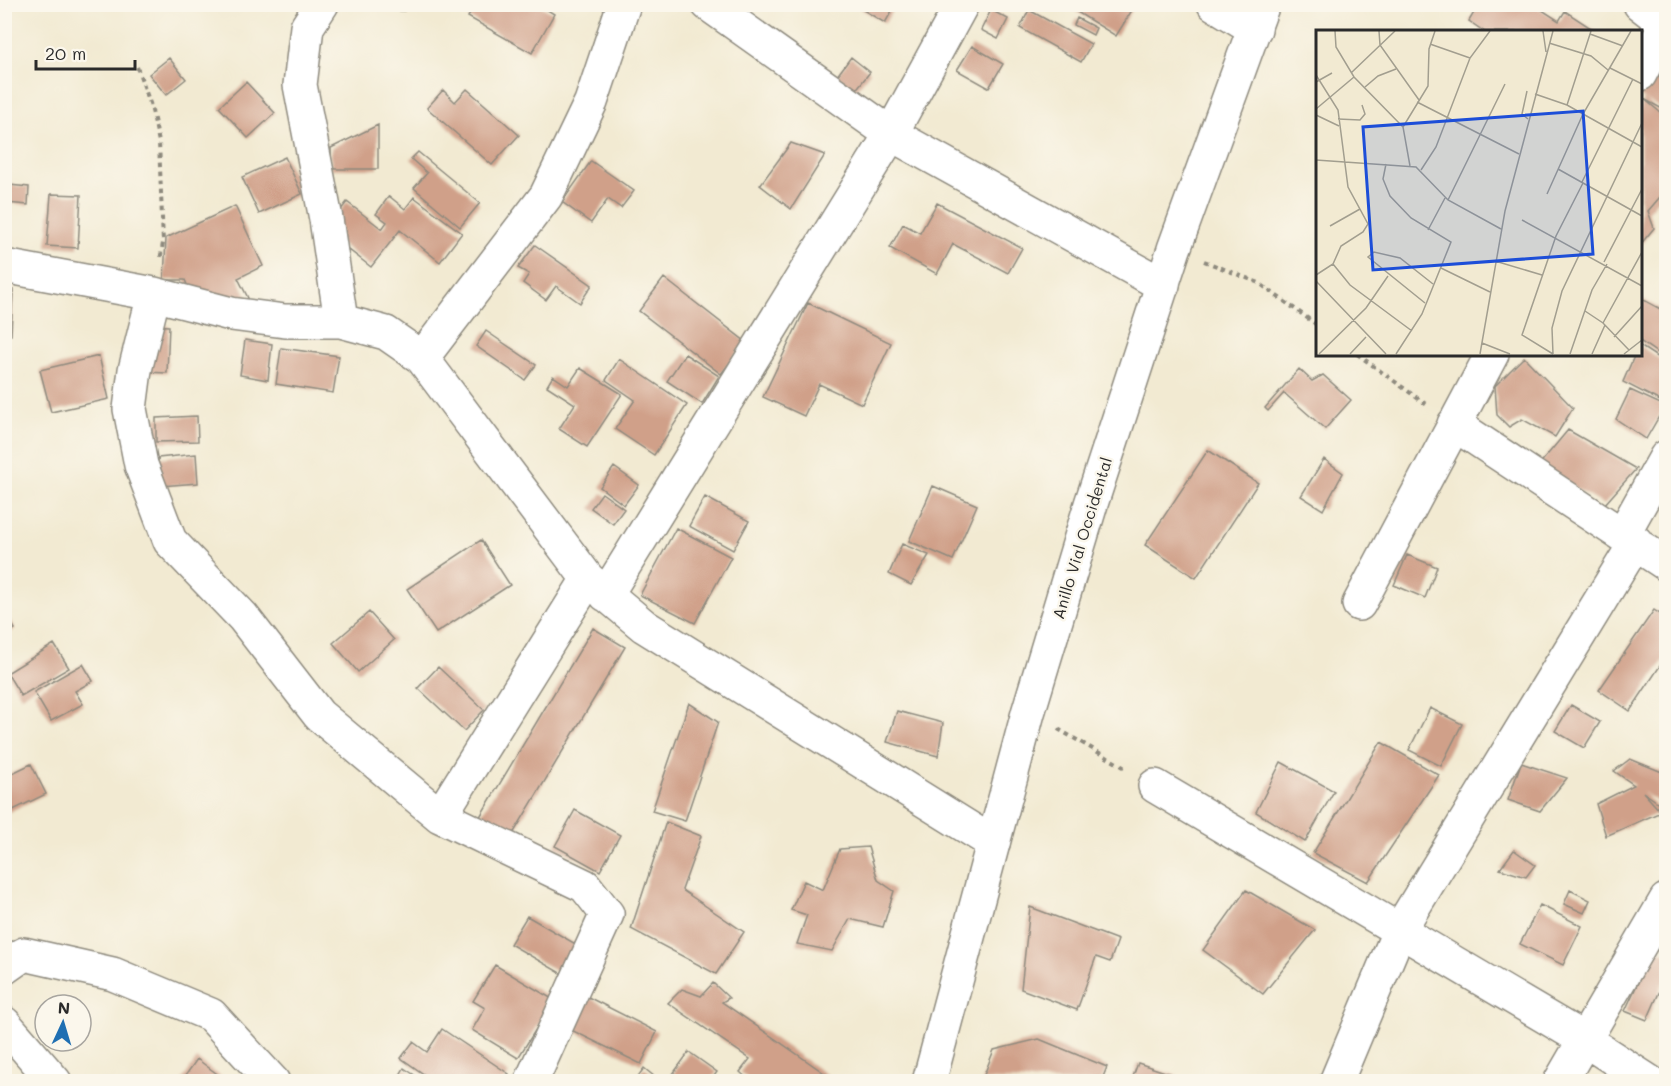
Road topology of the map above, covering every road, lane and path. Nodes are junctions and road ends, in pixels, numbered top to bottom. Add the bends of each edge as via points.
1 (624, 4) edge
2 (708, 4) edge
3 (962, 4) edge
4 (1214, 4) edge
5 (1640, 4) edge
6 (307, 12) edge
7 (1259, 17) edge
8 (137, 68) dead end
9 (1641, 72) edge
10 (891, 134) junction
11 (1174, 249) junction
12 (4, 266) edge
13 (1163, 285) junction
14 (154, 294) junction
15 (341, 321) junction
16 (1316, 325) edge
17 (1360, 356) edge
18 (1491, 356) edge
19 (422, 358) junction
20 (1455, 424) junction
21 (1666, 457) edge
22 (1630, 538) junction
23 (1666, 564) edge
24 (597, 587) junction
25 (1359, 604) dead end
26 (1028, 713) junction
27 (1155, 786) joint
28 (440, 816) junction
29 (993, 843) junction
30 (1666, 900) edge
31 (1400, 929) junction
32 (4, 968) edge
33 (4, 1023) edge
34 (1585, 1040) junction
35 (54, 1082) edge
36 (273, 1082) edge
37 (531, 1082) edge
38 (929, 1082) edge
39 (1336, 1082) edge
40 (1560, 1082) edge
41 (1650, 1082) edge

1 - 19 main road via 591,102 546,196
2 - 10 main road
3 - 10 main road
4 - 7 main road
5 - 9 main road via 1666,24
6 - 15 main road via 300,85
7 - 11 main road, Anillo Vial Occidental
8 - 14 path via 159,142 162,243
10 - 13 main road
10 - 24 main road
11 - 13 main road, Anillo Vial Occidental
11 - 16 path via 1259,284
12 - 14 main road
13 - 26 main road, Anillo Vial Occidental
14 - 15 main road via 231,314 285,321
14 - 28 main road via 135,370 130,409 141,465 170,541 243,617 320,715
15 - 19 main road via 386,333
17 - 20 path
18 - 20 main road
19 - 24 main road
20 - 22 main road
20 - 25 main road
21 - 22 main road
22 - 23 main road
22 - 31 main road
24 - 28 main road
24 - 29 main road via 644,626
26 - 27 path
26 - 29 main road, Anillo Vial Occidental
27 - 31 main road
28 - 37 main road via 585,886 606,914
29 - 38 main road, Anillo Vial Occidental
30 - 34 main road
31 - 34 main road
31 - 39 main road
32 - 36 main road via 24,954 113,974 200,1010 211,1015
33 - 35 main road
34 - 40 main road
34 - 41 main road

